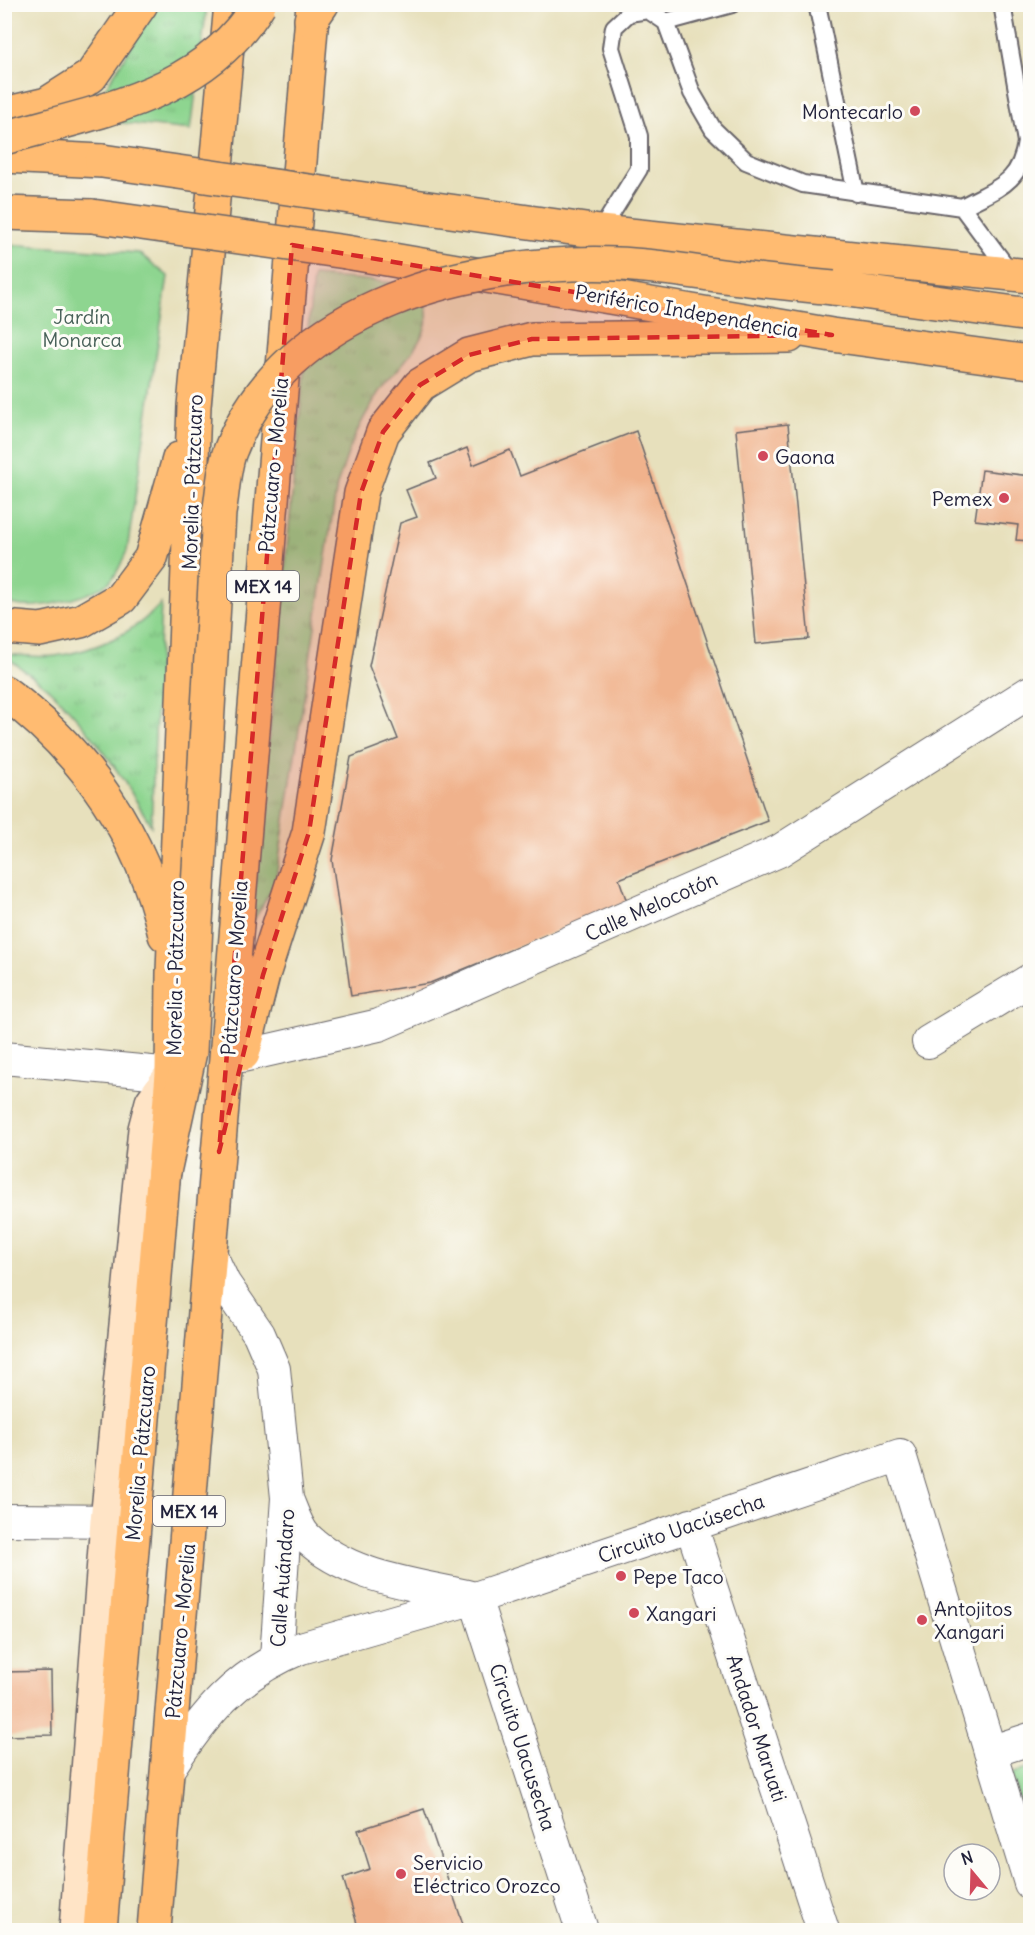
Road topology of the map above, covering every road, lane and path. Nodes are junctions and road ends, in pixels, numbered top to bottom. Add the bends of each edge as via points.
1 (141, 4) edge
2 (231, 4) edge
3 (259, 4) edge
4 (732, 4) edge
5 (817, 4) edge
6 (1002, 4) edge
7 (315, 10) edge
8 (666, 22) junction
9 (4, 114) edge
10 (4, 138) edge
11 (4, 156) edge
12 (856, 194) junction
13 (962, 207) junction
14 (4, 213) edge
15 (600, 232) junction
16 (1021, 274) edge
17 (1030, 315) edge
18 (832, 335) junction
19 (1030, 362) edge
20 (194, 406) junction
21 (4, 627) edge
22 (4, 692) edge
23 (1030, 692) edge
24 (173, 972) junction
25 (1030, 980) edge
26 (928, 1042) dead end
27 (243, 1056) junction
28 (4, 1058) edge
29 (172, 1074) junction
30 (219, 1152) junction
31 (164, 1172) junction
32 (210, 1252) junction
33 (287, 1498) junction
34 (4, 1520) edge
35 (121, 1521) junction
36 (691, 1525) junction
37 (475, 1598) junction
38 (276, 1658) junction
39 (1030, 1739) edge
40 (990, 1752) junction
41 (168, 1770) junction
42 (1030, 1883) edge
43 (76, 1930) edge
44 (100, 1930) edge
45 (154, 1930) edge
46 (582, 1930) edge
47 (823, 1930) edge

1 - 9 main road via 91,76 47,104
2 - 20 main road, Morelia - Pátzcuaro
3 - 10 main road, bridge via 218,54 171,86 133,101
4 - 8 lane
5 - 12 lane
6 - 13 lane via 1026,142 1023,163 1012,179
7 - 30 main road, Pátzcuaro - Morelia / MEX 14 via 270,498
8 - 12 lane via 697,102 713,129 746,161 803,184
8 - 15 lane via 648,10 630,13 614,27 611,48 639,136 639,169
11 - 15 main road, bridge via 102,161
12 - 13 lane
13 - 16 lane
14 - 18 main road, Periférico Independencia, bridge via 92,216 346,252
15 - 16 main road
17 - 31 main road, bridge via 634,264 576,264 518,269 441,285 368,311 322,336 287,364 256,403 228,454 219,513 190,1052
18 - 19 main road, Periférico Independencia
18 - 27 main road via 532,339 469,355 420,385 383,432 361,493 309,832 262,975
20 - 21 main road via 151,558 121,598 81,621 40,630
20 - 24 main road, Morelia - Pátzcuaro
22 - 24 main road via 38,716 91,775 127,829 157,899
23 - 27 street, Calle Melocotón via 779,851 379,1025
24 - 29 main road, Morelia - Pátzcuaro
25 - 26 street
27 - 30 main road
28 - 29 street
29 - 31 main road, Morelia - Pátzcuaro
29 - 35 street via 152,1102 145,1129
30 - 32 main road, Pátzcuaro - Morelia / MEX 14
31 - 35 main road, Morelia - Pátzcuaro
32 - 33 street, Calle Auándaro via 224,1283 259,1334 274,1369
32 - 41 main road, Pátzcuaro - Morelia / MEX 14
33 - 37 street, Calle Auándaro via 304,1535 339,1561 380,1576
33 - 38 street, Calle Auándaro
34 - 35 street
35 - 43 street
35 - 44 main road, Morelia - Pátzcuaro
36 - 37 street, Circuito Uacúsecha
36 - 40 street, Circuito Uacúsecha via 900,1455
36 - 47 street, Andador Maruati
37 - 38 street, Circuito Uacúsecha
37 - 46 street, Circuito Uacusecha
38 - 41 street, Circuito Uacúsecha via 241,1681 199,1723
39 - 40 street
40 - 42 street
41 - 45 main road, Pátzcuaro - Morelia / MEX 14

